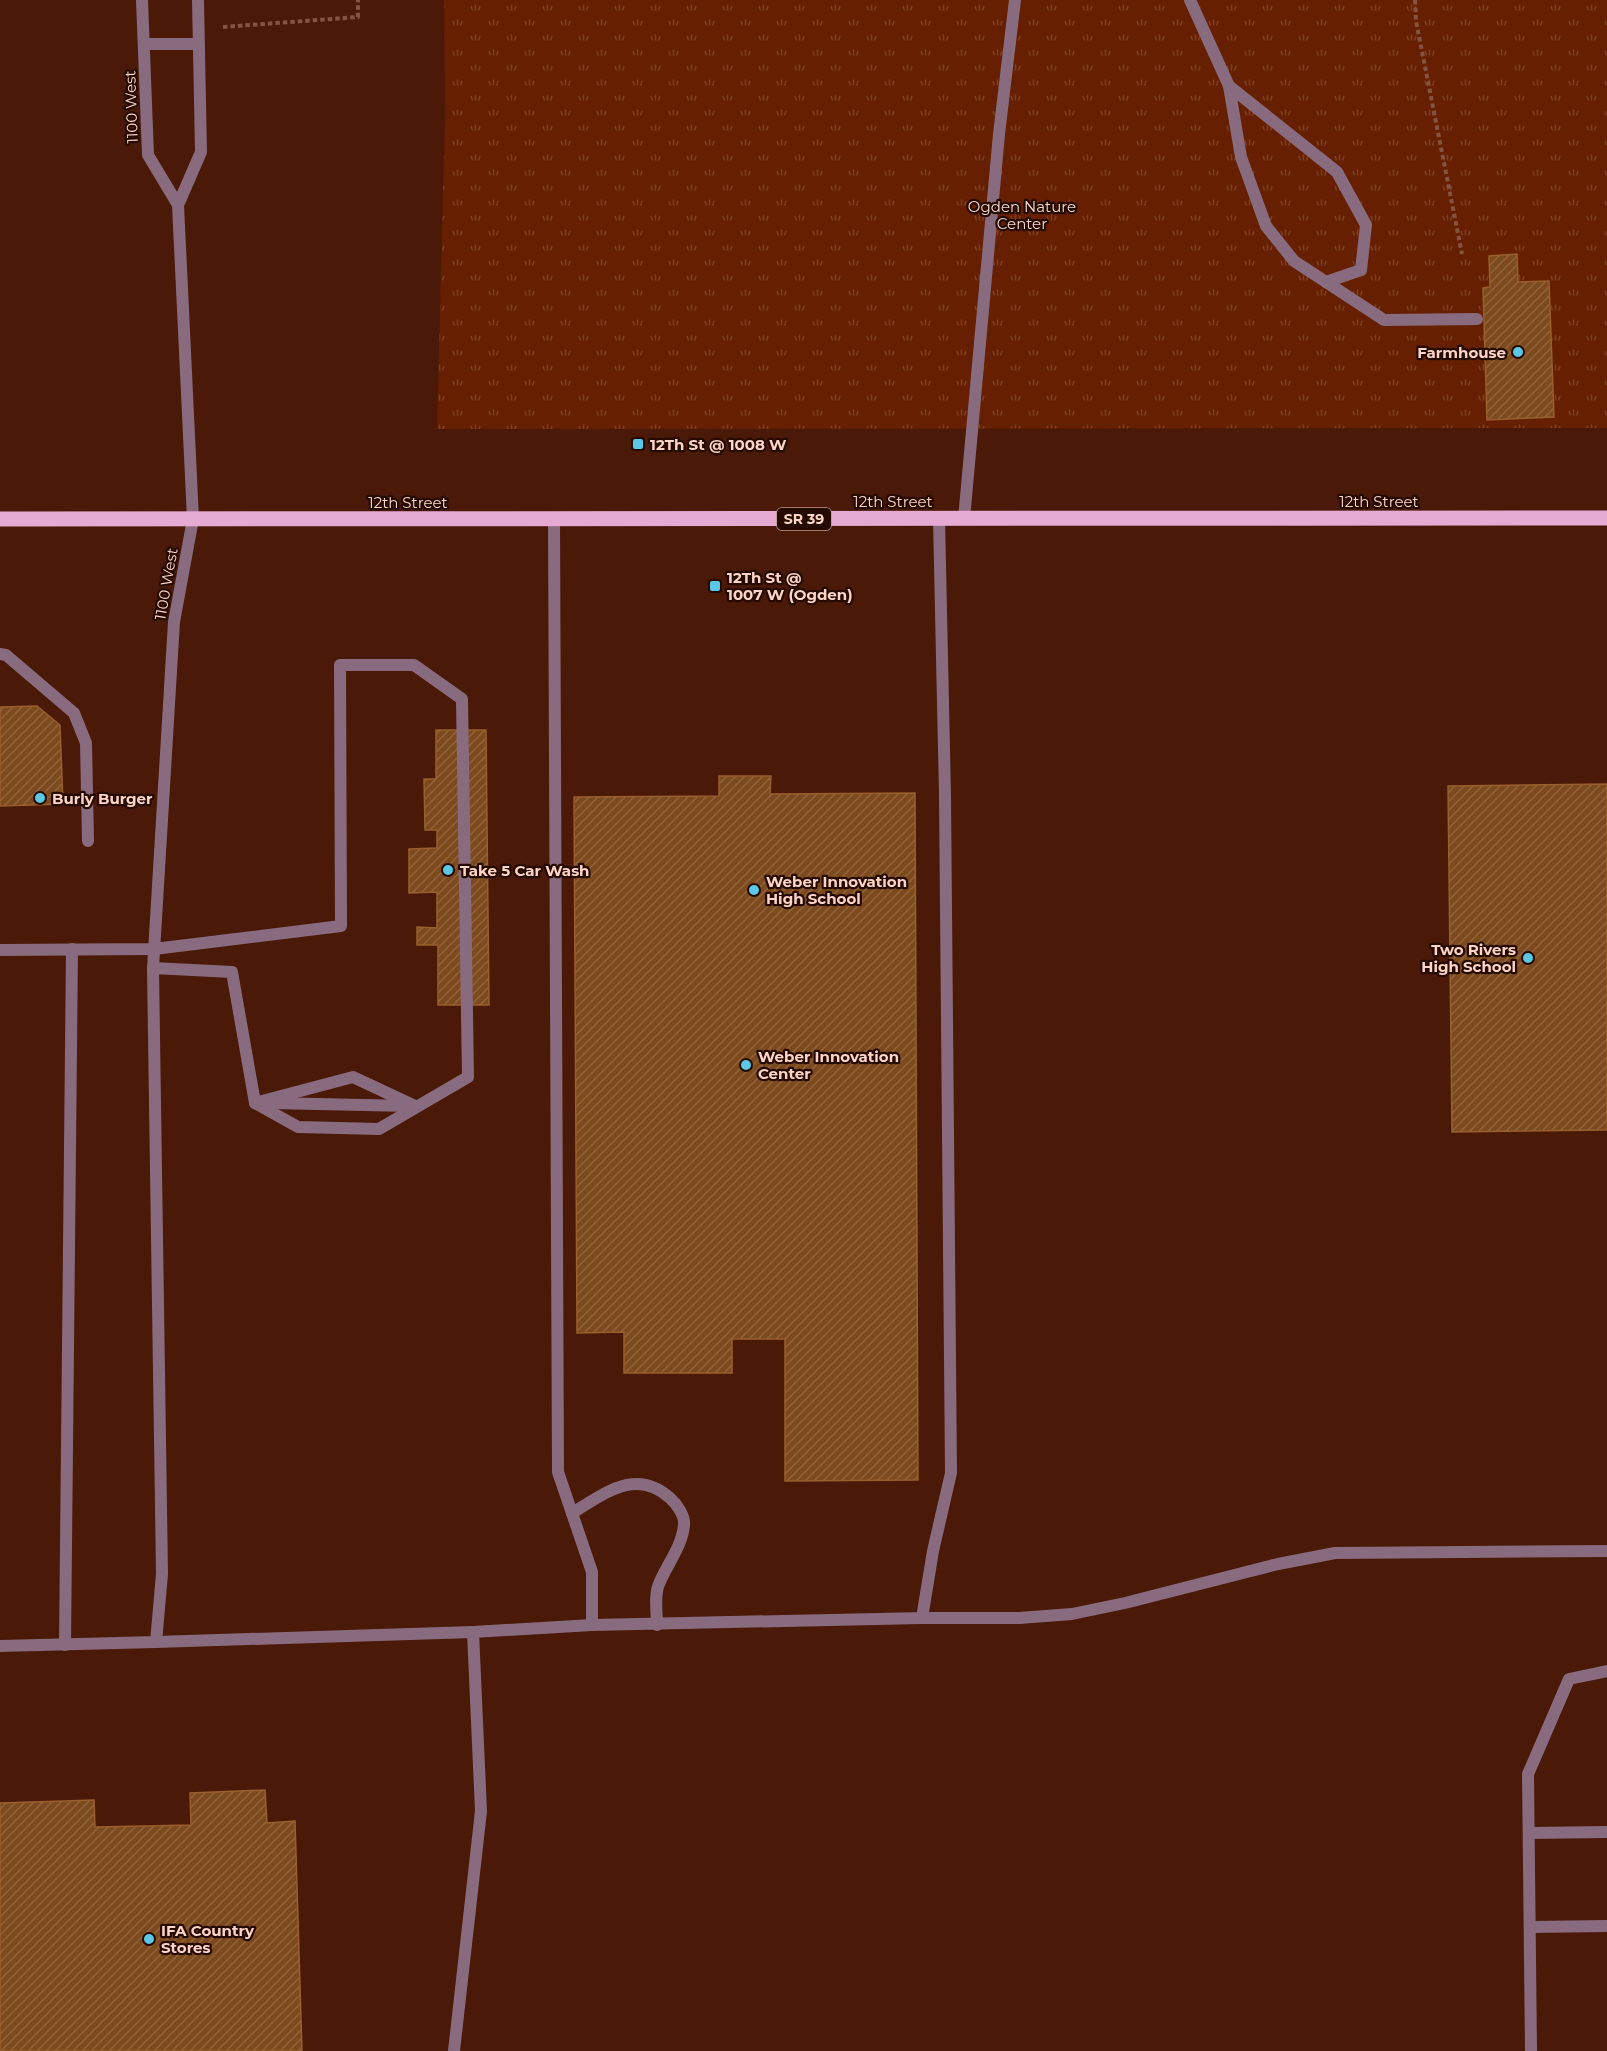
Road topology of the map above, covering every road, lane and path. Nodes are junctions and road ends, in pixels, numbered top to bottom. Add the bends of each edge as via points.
1 (142, 0) edge
2 (198, 0) edge
3 (358, 0) edge
4 (1015, 0) edge
5 (1190, 0) edge
6 (1415, 0) edge
7 (198, 29) junction
8 (144, 44) junction
9 (198, 44) junction
10 (1229, 86) junction
11 (178, 205) junction
12 (1462, 254) dead end
13 (1326, 282) junction
14 (1477, 319) dead end
15 (1607, 518) edge
16 (0, 519) edge
17 (193, 519) junction
18 (554, 519) junction
19 (939, 519) junction
20 (964, 519) junction
21 (0, 654) edge
22 (88, 842) dead end
23 (72, 949) junction
24 (154, 949) junction
25 (0, 950) edge
26 (153, 968) junction
27 (255, 1103) junction
28 (416, 1106) junction
29 (572, 1513) junction
30 (1607, 1551) edge
31 (922, 1618) junction
32 (592, 1625) junction
33 (657, 1625) junction
34 (473, 1632) junction
35 (156, 1642) junction
36 (64, 1645) junction
37 (0, 1646) edge
38 (1607, 1671) edge
39 (1607, 1832) edge
40 (1529, 1833) junction
41 (1607, 1926) edge
42 (1530, 1927) junction
43 (454, 2051) edge
44 (1531, 2051) edge

1 - 8 street, 1100 West
2 - 7 street, 1100 West
3 - 7 path via 358,18
4 - 20 street
5 - 10 street
6 - 12 path
7 - 9 street, 1100 West
8 - 9 street
8 - 11 street, 1100 West via 148,155
9 - 11 street, 1100 West via 201,152
10 - 13 street via 1241,157 1266,226 1294,261
10 - 13 street via 1337,172 1366,225 1361,270
11 - 17 street, 1100 West
13 - 14 street via 1384,320
15 - 20 main road, 12th Street / SR 39
16 - 17 main road, 12th Street / SR 39
17 - 18 main road, 12th Street / SR 39
17 - 24 street, 1100 West via 174,622
18 - 19 main road, 12th Street / SR 39
18 - 29 street via 558,1472
19 - 20 main road, 12th Street / SR 39
19 - 31 street via 951,1473
21 - 22 street via 74,712 86,743
23 - 24 street
23 - 25 street
23 - 36 street
24 - 26 street, 1100 West
24 - 28 street via 341,926 340,664 414,665 462,699 468,1077
26 - 27 street via 232,972
26 - 35 street, 1100 West via 162,1574
27 - 28 street
27 - 28 street via 353,1077
27 - 28 street via 298,1127 310,1128 379,1129
29 - 32 street via 592,1572
29 - 33 street via 614,1488 637,1483 659,1488 677,1504 685,1523 679,1546 657,1586
30 - 31 street via 1335,1553 1072,1614
31 - 33 street
32 - 33 street
32 - 34 street
34 - 35 street
34 - 43 street via 481,1810
35 - 36 street
36 - 37 street
38 - 40 street via 1569,1679 1528,1774
39 - 40 street
40 - 42 street
41 - 42 street
42 - 44 street

